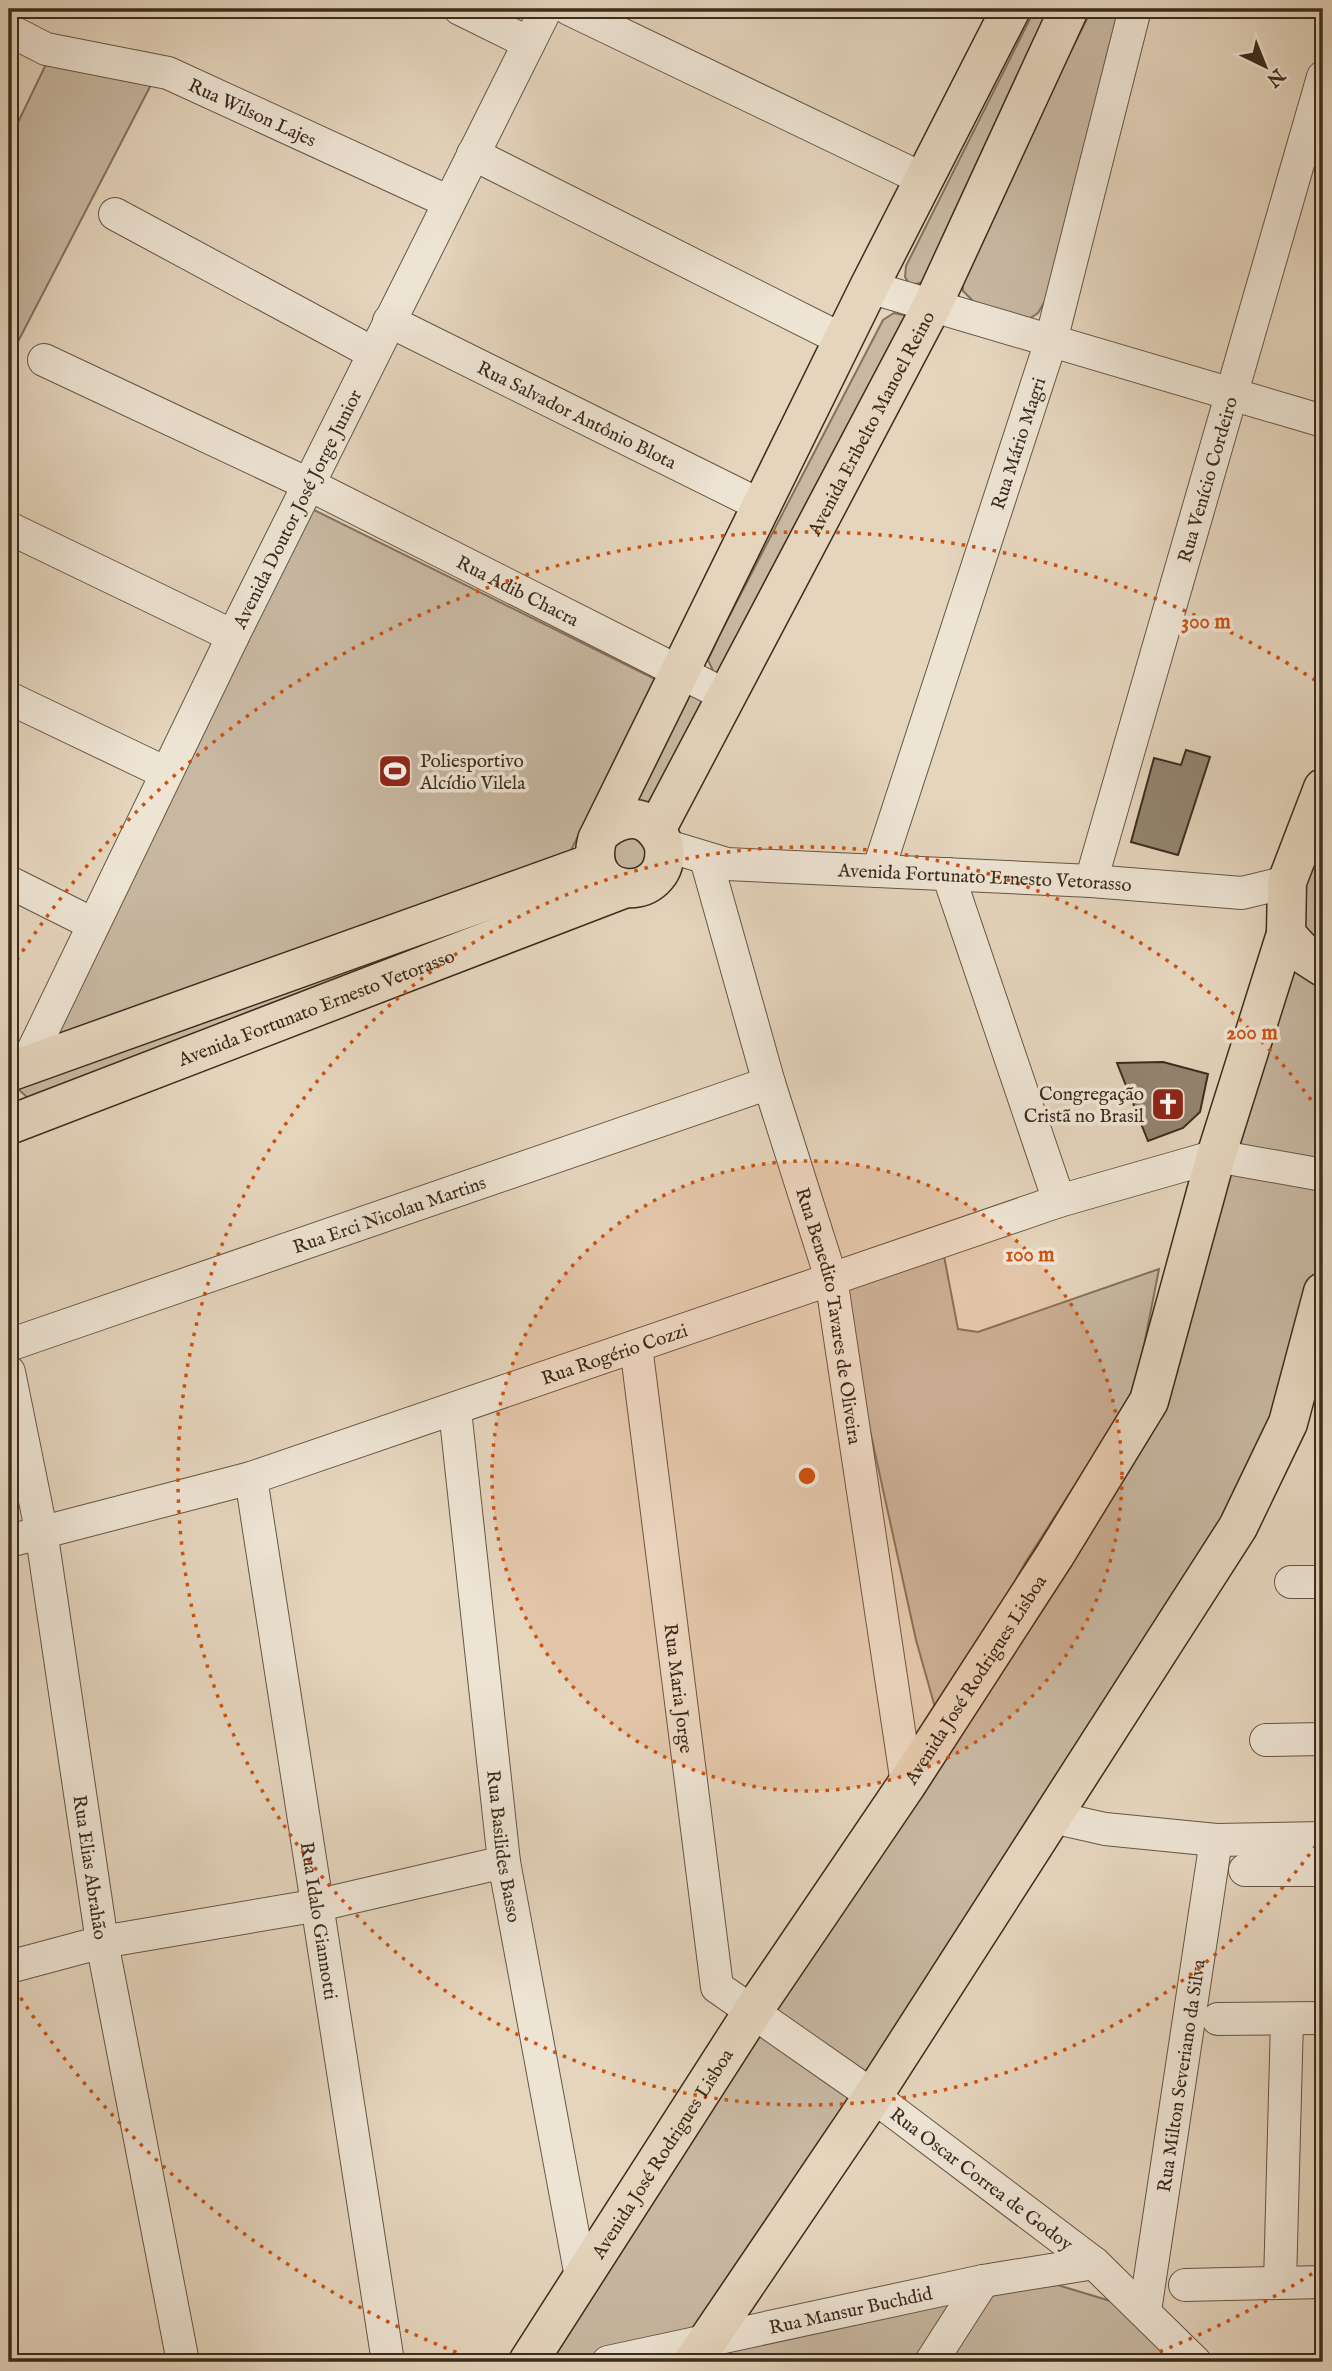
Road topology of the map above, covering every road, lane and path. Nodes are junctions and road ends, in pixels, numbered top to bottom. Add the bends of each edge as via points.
1 (460, 9) edge
2 (546, 9) edge
3 (569, 9) edge
4 (1069, 9) edge
5 (1135, 9) edge
6 (1004, 11) edge
7 (9, 30) edge
8 (528, 43) junction
9 (1323, 77) edge
10 (473, 154) junction
11 (925, 180) junction
12 (449, 202) junction
13 (115, 214) dead end
14 (869, 287) junction
15 (932, 306) junction
16 (389, 321) junction
17 (845, 341) junction
18 (1051, 341) junction
19 (373, 354) junction
20 (44, 360) dead end
21 (1232, 394) junction
22 (1323, 421) edge
23 (308, 484) junction
24 (764, 507) junction
25 (9, 528) edge
26 (233, 636) junction
27 (680, 674) junction
28 (727, 696) junction
29 (9, 698) edge
30 (166, 773) junction
31 (1323, 788) edge
32 (660, 838) junction
33 (600, 846) junction
34 (713, 864) junction
35 (878, 871) junction
36 (948, 874) junction
37 (1091, 881) junction
38 (9, 882) edge
39 (1287, 882) junction
40 (635, 887) junction
41 (1242, 893) junction
42 (93, 924) junction
43 (1286, 929) junction
44 (1323, 967) edge
45 (51, 1011) junction
46 (84, 1046) junction
47 (17, 1070) edge
48 (769, 1083) junction
49 (9, 1125) edge
50 (1216, 1156) junction
51 (1323, 1175) edge
52 (1059, 1201) junction
53 (831, 1278) junction
54 (1323, 1292) edge
55 (9, 1345) edge
56 (636, 1346) junction
57 (9, 1372) edge
58 (456, 1410) junction
59 (251, 1478) junction
60 (41, 1530) junction
61 (9, 1541) edge
62 (1291, 1582) dead end
63 (1323, 1582) edge
64 (1323, 1739) edge
65 (1266, 1740) dead end
66 (907, 1784) junction
67 (1052, 1817) junction
68 (1323, 1838) edge
69 (1216, 1840) junction
70 (504, 1863) junction
71 (1245, 1870) dead end
72 (1323, 1870) edge
73 (319, 1905) junction
74 (102, 1942) junction
75 (9, 1967) edge
76 (753, 2011) junction
77 (1323, 2018) edge
78 (1287, 2019) junction
79 (1219, 2020) dead end
80 (873, 2096) junction
81 (1094, 2263) junction
82 (581, 2277) junction
83 (983, 2281) junction
84 (1323, 2282) edge
85 (1280, 2283) junction
86 (1185, 2285) dead end
87 (1145, 2311) junction
88 (741, 2319) junction
89 (700, 2351) edge
90 (183, 2362) edge
91 (388, 2362) edge
92 (528, 2362) edge
93 (608, 2362) edge
94 (931, 2362) edge
95 (1195, 2362) edge

1 - 8 street
2 - 8 street, Avenida Doutor José Jorge Junior
3 - 11 street
4 - 15 main road, Avenida Eribelto Manoel Reino
5 - 18 street, Rua Mário Magri
6 - 11 main road
7 - 12 street, Rua Wilson Lajes via 46,49 168,73
8 - 10 street, Avenida Doutor José Jorge Junior
9 - 21 street, Rua Venício Cordeiro
10 - 12 street, Avenida Doutor José Jorge Junior
10 - 17 street
11 - 14 main road
12 - 16 street, Avenida Doutor José Jorge Junior
13 - 19 street
14 - 15 street
14 - 17 main road
15 - 18 street
15 - 28 main road, Avenida Eribelto Manoel Reino
16 - 19 street, Avenida Doutor José Jorge Junior
16 - 24 street, Rua Salvador Antônio Blota
17 - 24 main road
18 - 21 street
18 - 35 street, Rua Mário Magri
19 - 23 street, Avenida Doutor José Jorge Junior
20 - 23 street, Rua Adib Chacra
21 - 22 street
21 - 37 street, Rua Venício Cordeiro
23 - 26 street, Avenida Doutor José Jorge Junior
23 - 27 street, Rua Adib Chacra
24 - 27 main road
25 - 26 street
26 - 30 street, Avenida Doutor José Jorge Junior
27 - 28 street, Rua Adib Chacra
27 - 33 main road
28 - 32 main road, Avenida Eribelto Manoel Reino
29 - 30 street
30 - 42 street, Avenida Doutor José Jorge Junior
31 - 39 main road, Avenida José Rodrigues Lisboa
32 - 33 main road via 644,822 630,819 616,821
32 - 34 street, Avenida Fortunato Ernesto Vetorasso
32 - 40 main road via 661,867
33 - 40 main road via 601,875
33 - 46 main road, Avenida Fortunato Ernesto Vetorasso
34 - 35 street, Avenida Fortunato Ernesto Vetorasso
34 - 40 street, Avenida Fortunato Ernesto Vetorasso
34 - 48 street, Rua Benedito Tavares de Oliveira
35 - 36 street, Avenida Fortunato Ernesto Vetorasso
36 - 37 street, Avenida Fortunato Ernesto Vetorasso
36 - 52 street
37 - 41 street, Avenida Fortunato Ernesto Vetorasso
38 - 42 street
39 - 41 street, Avenida Fortunato Ernesto Vetorasso
39 - 43 main road, Avenida José Rodrigues Lisboa
40 - 49 main road, Avenida Fortunato Ernesto Vetorasso
41 - 43 street, Avenida Fortunato Ernesto Vetorasso
42 - 45 street, Avenida Doutor José Jorge Junior
43 - 44 main road via 1306,956
43 - 50 main road, Avenida José Rodrigues Lisboa
45 - 46 street via 60,1037
45 - 47 street, Avenida Doutor José Jorge Junior
46 - 47 main road, Avenida Fortunato Ernesto Vetorasso
48 - 53 street, Rua Benedito Tavares de Oliveira
48 - 55 street, Rua Erci Nicolau Martins
50 - 51 street
50 - 52 street, Rua Rogério Cozzi
50 - 66 main road, Avenida José Rodrigues Lisboa via 1149,1401
52 - 53 street, Rua Rogério Cozzi
53 - 56 street, Rua Rogério Cozzi
53 - 66 street, Rua Benedito Tavares de Oliveira
54 - 67 main road via 1288,1423 1238,1527
56 - 58 street, Rua Rogério Cozzi
56 - 76 street, Rua Maria Jorge via 717,1987
57 - 60 street, Rua Elias Abrahão
58 - 59 street, Rua Rogério Cozzi
58 - 70 street, Rua Basilides Basso
59 - 60 street, Rua Rogério Cozzi
59 - 73 street, Rua Idalo Giannotti
60 - 61 street, Rua Rogério Cozzi
60 - 74 street, Rua Elias Abrahão
62 - 63 street
64 - 65 street
66 - 76 main road, Avenida José Rodrigues Lisboa
67 - 69 street via 1105,1829
67 - 80 main road
68 - 69 street
69 - 87 street, Rua Milton Severiano da Silva
70 - 73 street
70 - 82 street, Rua Basilides Basso
71 - 72 street
73 - 74 street
73 - 91 street, Rua Idalo Giannotti
74 - 75 street
74 - 90 street, Rua Elias Abrahão
76 - 80 street, Rua Oscar Correa de Godoy
76 - 82 main road, Avenida José Rodrigues Lisboa
77 - 78 street
78 - 79 street
78 - 85 street
80 - 81 street, Rua Oscar Correa de Godoy
80 - 88 main road
81 - 83 street, Rua Mansur Buchdid
81 - 87 street, Rua Oscar Correa de Godoy
82 - 92 main road, Avenida José Rodrigues Lisboa
83 - 88 street, Rua Mansur Buchdid
83 - 94 street
84 - 85 street
85 - 86 street
87 - 95 street, Rua Oscar Correa de Godoy
88 - 89 main road
89 - 93 street

